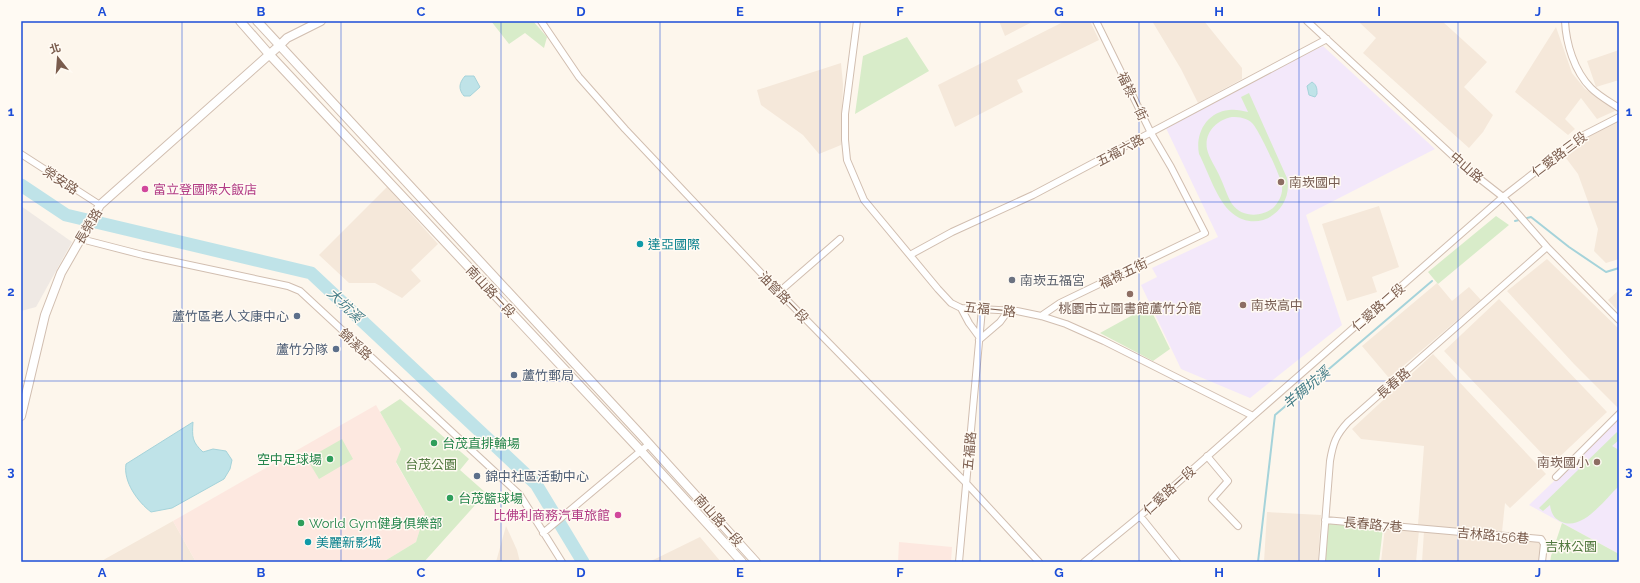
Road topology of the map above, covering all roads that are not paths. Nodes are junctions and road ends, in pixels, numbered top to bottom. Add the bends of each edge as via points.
1 (240, 21) edge
2 (257, 21) edge
3 (321, 21) edge
4 (540, 21) edge
5 (857, 21) edge
6 (1096, 21) edge
7 (1308, 21) edge
8 (1565, 21) edge
9 (1328, 40) junction
10 (280, 44) junction
11 (269, 54) junction
12 (1619, 108) edge
13 (1619, 117) edge
14 (1151, 134) junction
15 (21, 154) edge
16 (1503, 197) junction
17 (99, 208) junction
18 (1205, 233) joint
19 (82, 237) junction
20 (840, 239) dead end
21 (1547, 247) junction
22 (910, 255) junction
23 (779, 292) junction
24 (962, 308) junction
25 (982, 309) junction
26 (1008, 311) junction
27 (1042, 316) junction
28 (1619, 320) edge
29 (538, 324) junction
30 (530, 332) junction
31 (979, 339) junction
32 (1619, 414) edge
33 (21, 416) edge
34 (1253, 416) junction
35 (649, 444) junction
36 (641, 451) junction
37 (1207, 456) junction
38 (1556, 477) dead end
39 (966, 484) junction
40 (1140, 516) junction
41 (1325, 520) junction
42 (1238, 526) dead end
43 (1421, 529) joint
44 (543, 533) junction
45 (562, 562) edge
46 (742, 562) edge
47 (756, 562) edge
48 (959, 562) edge
49 (1039, 562) edge
50 (1084, 562) edge
51 (1177, 562) edge
52 (1322, 562) edge
53 (1542, 562) edge

1 - 11 street, 南山路一段
2 - 10 street, 南山路一段
3 - 10 street, 長榮路
4 - 23 street, 油管路一段 via 579,77
5 - 22 street, 五福一路 via 844,114 847,160 864,200
6 - 14 street, 福祿一街
7 - 9 street, 中山路
8 - 12 street via 1566,36 1578,70 1590,87
9 - 14 street, 五福六路 via 1254,77
9 - 16 street, 中山路 via 1466,168
10 - 11 street, 長榮路
10 - 29 street, 南山路一段
11 - 17 street, 長榮路
11 - 30 street, 南山路一段
13 - 16 street, 仁愛路三段 via 1580,137
14 - 18 street, 福祿一街
14 - 22 street, 五福六路
15 - 17 street, 榮安路
16 - 21 street, 中山路
16 - 34 street, 仁愛路二段
17 - 19 street, 長榮路
18 - 27 street, 福祿五街 via 1060,303
19 - 33 street, 長榮路 via 60,273 45,315
19 - 44 street, 錦溪路 via 142,255 288,286 300,291 515,490
20 - 23 street
21 - 28 street, 中山路
21 - 41 street, 長春路 via 1339,433 1330,461
22 - 24 street, 五福一路 via 938,289 952,303
23 - 39 street, 油管路一段
24 - 25 street, 五福一路
24 - 31 street
25 - 26 street, 五福一路
25 - 31 street, 五福路
26 - 27 street, 五福一路
26 - 31 street via 1000,322
27 - 34 street, 五福一路 via 1104,341
29 - 30 street
29 - 35 street, 南山路一段
30 - 36 street, 南山路一段
31 - 39 street, 五福路
32 - 38 street
34 - 37 street, 仁愛路一段
35 - 36 street
35 - 47 street, 南山路一段
36 - 44 street
36 - 46 street, 南山路一段
37 - 40 street, 仁愛路一段
37 - 42 street via 1228,481 1212,498
39 - 48 street, 五福路
39 - 49 street, 油管路一段
40 - 50 street, 仁愛路一段
40 - 51 street
41 - 43 street, 長春路7巷
41 - 52 street, 長春路
43 - 53 street, 吉林路156巷 via 1541,539 1544,544
44 - 45 street, 錦溪路

